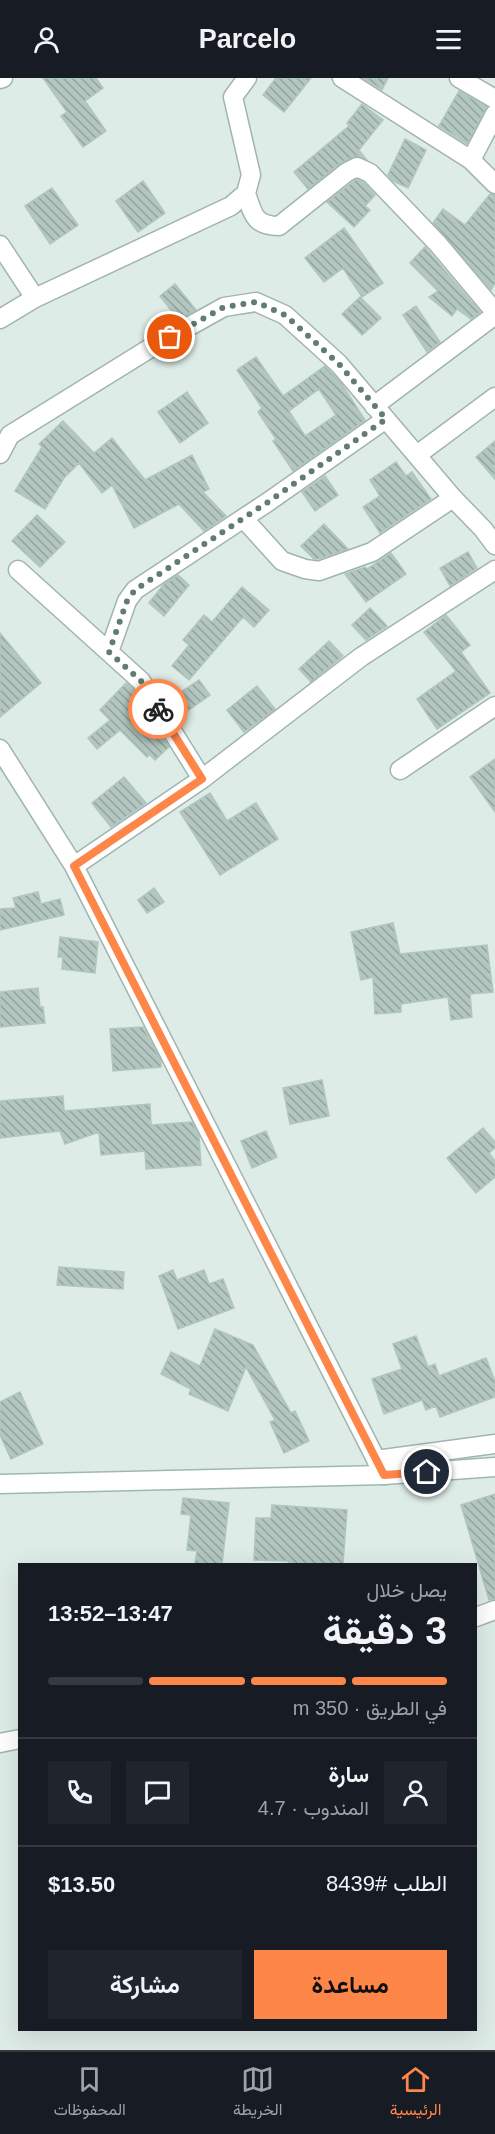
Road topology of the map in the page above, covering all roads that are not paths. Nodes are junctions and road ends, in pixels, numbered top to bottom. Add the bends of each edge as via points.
1 (247, 78) edge
2 (342, 78) edge
3 (459, 78) edge
4 (495, 99) edge
5 (495, 114) edge
6 (471, 160) junction
7 (495, 184) edge
8 (246, 193) junction
9 (0, 245) edge
10 (35, 297) junction
11 (492, 304) edge
12 (0, 319) edge
13 (495, 397) edge
14 (380, 413) junction
15 (5, 430) edge
16 (0, 454) edge
17 (417, 455) junction
18 (453, 498) junction
19 (244, 519) junction
20 (489, 524) edge
21 (495, 545) edge
22 (18, 570) dead end
23 (495, 570) edge
24 (109, 652) junction
25 (495, 706) edge
26 (0, 749) edge
27 (400, 770) dead end
28 (202, 779) junction
29 (74, 866) junction
30 (495, 1444) edge
31 (495, 1467) edge
32 (380, 1468) junction
33 (0, 1484) edge
34 (495, 1610) edge
35 (477, 1617) edge
36 (18, 1738) edge
37 (0, 1743) edge

1 - 8 street via 232,97 251,175
2 - 6 street
3 - 4 street
5 - 6 street
6 - 7 street
8 - 10 street via 231,206
8 - 11 street via 255,219 267,226 279,226 357,167 370,173
9 - 10 street
10 - 12 street
11 - 14 street
13 - 17 street
14 - 15 street via 339,364 285,315 256,302 224,307
14 - 17 street
14 - 19 street
15 - 16 street
17 - 18 street
18 - 19 street via 372,552 319,571 282,561
18 - 20 street
19 - 24 street via 135,590 127,601
20 - 21 street
22 - 24 street
23 - 28 street via 361,657
24 - 28 street via 141,681
25 - 27 street
26 - 29 street
28 - 29 street
29 - 32 street
30 - 32 street
31 - 32 street
32 - 33 street
34 - 35 street
36 - 37 street

